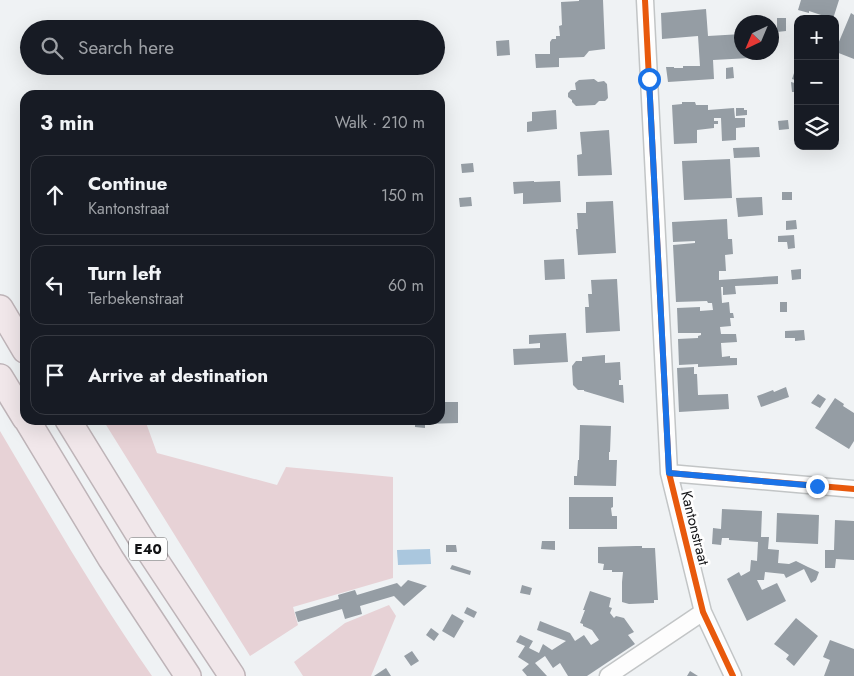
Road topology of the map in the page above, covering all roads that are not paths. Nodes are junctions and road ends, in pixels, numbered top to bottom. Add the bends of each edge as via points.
1 (645, 0) edge
2 (0, 308) edge
3 (20, 342) edge
4 (0, 377) edge
5 (20, 409) edge
6 (30, 425) edge
7 (71, 425) edge
8 (669, 473) junction
9 (854, 489) edge
10 (702, 612) junction
11 (188, 676) edge
12 (232, 676) edge
13 (608, 676) edge
14 (733, 676) edge

1 - 8 street, Kantonstraat
2 - 3 highway
4 - 5 highway, E40
6 - 11 highway, E40 via 111,559
7 - 12 highway, E40
8 - 9 street
8 - 10 street, Kantonstraat
10 - 13 street
10 - 14 street, Kantonstraat

